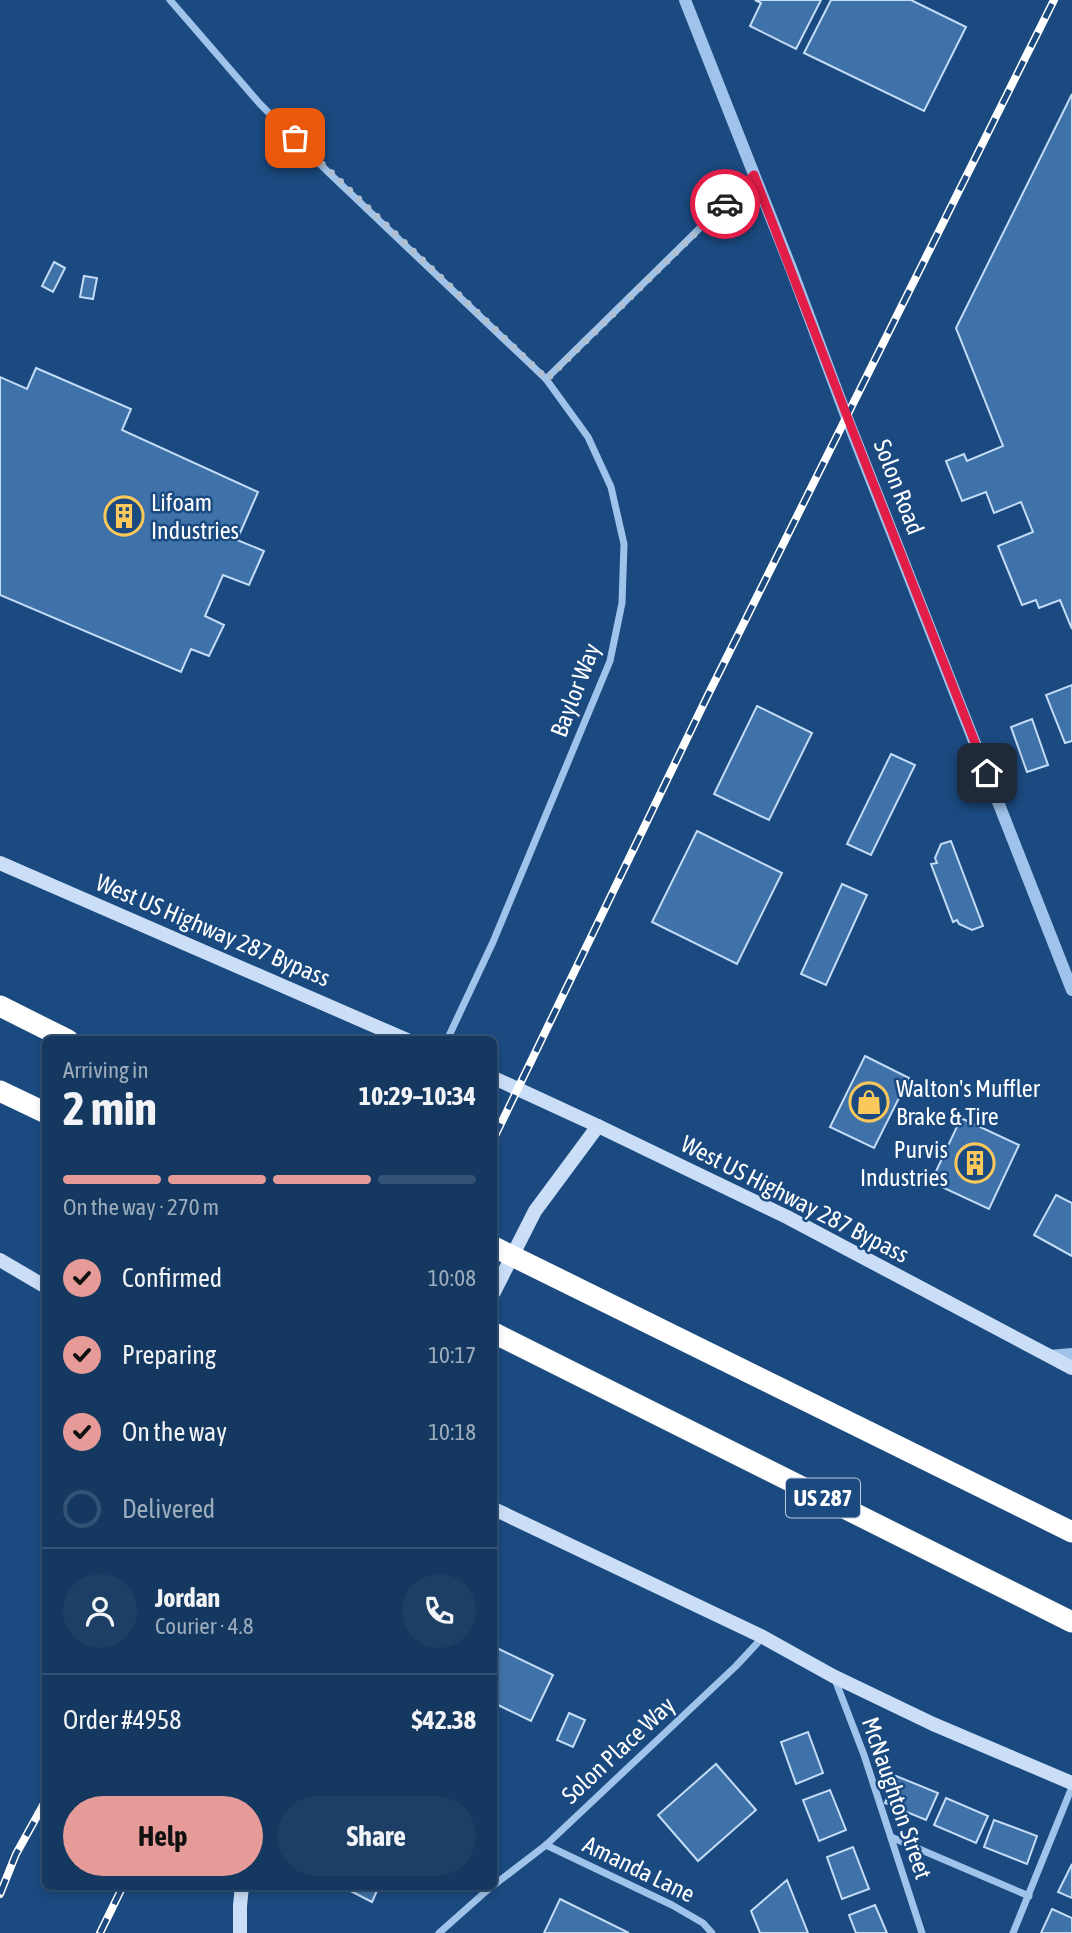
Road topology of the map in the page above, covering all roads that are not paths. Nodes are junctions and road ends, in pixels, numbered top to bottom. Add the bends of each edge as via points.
1 (170, 0) edge
2 (685, 0) edge
3 (754, 175) junction
4 (547, 379) junction
5 (0, 863) edge
6 (1072, 990) edge
7 (0, 1006) edge
8 (60, 1036) edge
9 (398, 1036) edge
10 (449, 1036) edge
11 (497, 1079) edge
12 (0, 1091) edge
13 (42, 1111) edge
14 (598, 1126) junction
15 (497, 1248) edge
16 (0, 1260) edge
17 (42, 1285) edge
18 (497, 1286) edge
19 (497, 1335) edge
20 (1072, 1354) edge
21 (1049, 1356) junction
22 (1072, 1368) edge
23 (497, 1510) edge
24 (1072, 1532) edge
25 (1072, 1622) edge
26 (763, 1637) junction
27 (833, 1676) junction
28 (1072, 1785) edge
29 (891, 1837) junction
30 (546, 1845) junction
31 (497, 1883) edge
32 (242, 1890) edge
33 (488, 1890) edge
34 (1029, 1896) junction
35 (240, 1933) edge
36 (439, 1933) edge
37 (712, 1933) edge
38 (922, 1933) edge
39 (1013, 1933) edge

1 - 4 street, Baylor Way via 260,104
2 - 3 street, Solon Road
3 - 4 street
3 - 6 street, Solon Road
4 - 10 street, Baylor Way via 588,437 611,487 624,544 622,603 610,662
5 - 9 main road, West US Highway 287 Bypass
7 - 8 highway
11 - 14 main road, West US Highway 287 Bypass
12 - 13 highway
14 - 18 main road via 535,1211
14 - 21 main road, West US Highway 287 Bypass via 787,1217
15 - 24 highway
16 - 17 main road
19 - 25 highway, US 287
20 - 21 street
21 - 22 main road, West US Highway 287 Bypass
23 - 26 main road
26 - 27 main road
26 - 30 street, Solon Place Way
27 - 28 main road
27 - 29 street, McNaughton Street
28 - 34 street
29 - 34 street
29 - 38 street, McNaughton Street
30 - 31 street, Solon Place Way
30 - 37 street, Amanda Lane via 673,1905
32 - 35 main road
33 - 36 street, Solon Place Way
34 - 39 street

